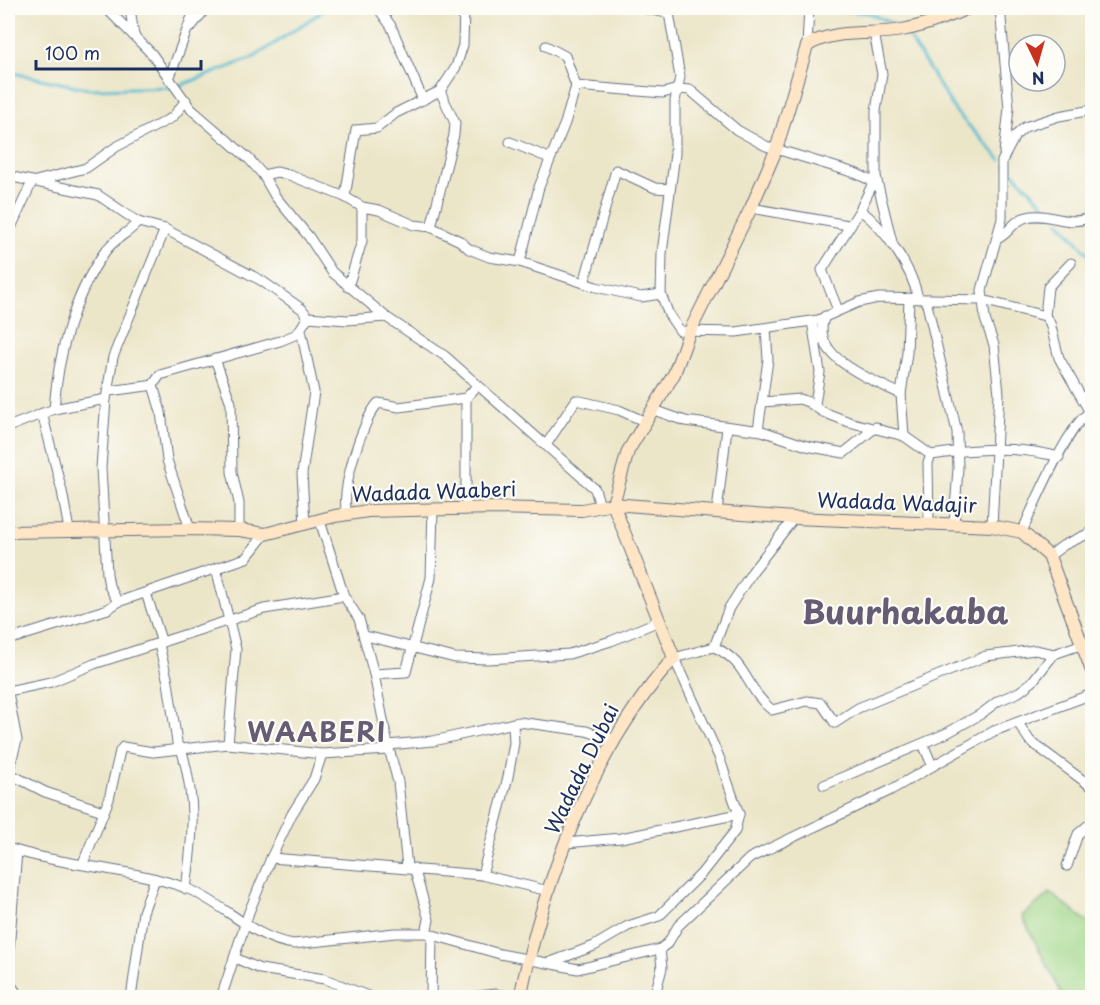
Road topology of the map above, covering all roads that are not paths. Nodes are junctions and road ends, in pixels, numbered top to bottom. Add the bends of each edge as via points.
1 (106, 8) edge
2 (130, 8) edge
3 (195, 8) edge
4 (206, 8) edge
5 (378, 8) edge
6 (464, 8) edge
7 (642, 8) edge
8 (808, 8) edge
9 (968, 8) edge
10 (1000, 8) edge
11 (874, 33) junction
12 (186, 34) junction
13 (134, 36) junction
14 (546, 46) dead end
15 (807, 46) junction
16 (169, 79) junction
17 (576, 86) junction
18 (678, 89) junction
19 (440, 91) junction
20 (186, 100) junction
21 (423, 100) junction
22 (1091, 108) edge
23 (510, 142) dead end
24 (776, 150) junction
25 (1004, 153) junction
26 (549, 158) junction
27 (263, 175) junction
28 (8, 176) edge
29 (874, 179) junction
30 (32, 182) junction
31 (670, 189) junction
32 (345, 196) junction
33 (362, 207) junction
34 (751, 208) junction
35 (860, 210) junction
36 (1092, 216) edge
37 (138, 222) junction
38 (848, 225) junction
39 (431, 227) junction
40 (165, 229) junction
41 (8, 234) edge
42 (997, 239) junction
43 (893, 247) junction
44 (520, 262) junction
45 (1071, 264) dead end
46 (584, 283) junction
47 (348, 287) junction
48 (661, 294) junction
49 (918, 299) junction
50 (982, 300) junction
51 (838, 310) junction
52 (825, 316) junction
53 (1045, 316) junction
54 (308, 317) junction
55 (386, 317) junction
56 (812, 321) junction
57 (766, 328) junction
58 (302, 330) junction
59 (689, 333) junction
60 (215, 359) junction
61 (153, 385) junction
62 (477, 386) junction
63 (901, 394) junction
64 (108, 395) junction
65 (466, 398) junction
66 (763, 402) junction
67 (815, 404) junction
68 (54, 409) junction
69 (654, 410) junction
70 (42, 413) junction
71 (1091, 415) edge
72 (646, 422) junction
73 (876, 427) junction
74 (8, 428) edge
75 (727, 428) junction
76 (758, 430) junction
77 (904, 436) junction
78 (546, 445) junction
79 (996, 449) junction
80 (958, 450) junction
81 (931, 455) junction
82 (1059, 457) junction
83 (606, 505) junction
84 (466, 508) junction
85 (433, 509) junction
86 (717, 511) junction
87 (346, 514) junction
88 (794, 518) junction
89 (320, 521) junction
90 (929, 523) junction
91 (954, 524) junction
92 (305, 525) junction
93 (992, 526) junction
94 (190, 529) junction
95 (105, 530) junction
96 (239, 530) junction
97 (69, 531) junction
98 (8, 532) edge
99 (1022, 532) junction
100 (1092, 532) edge
101 (265, 534) junction
102 (1049, 556) junction
103 (216, 568) junction
104 (146, 593) junction
105 (344, 596) junction
106 (118, 602) junction
107 (231, 620) junction
108 (659, 621) junction
109 (364, 638) junction
110 (8, 640) edge
111 (160, 644) junction
112 (1083, 644) junction
113 (413, 645) junction
114 (714, 647) junction
115 (1054, 654) junction
116 (674, 658) junction
117 (1092, 670) edge
118 (374, 674) junction
119 (8, 692) edge
120 (1092, 694) edge
121 (513, 723) junction
122 (1018, 723) junction
123 (615, 740) junction
124 (228, 744) junction
125 (922, 744) junction
126 (388, 747) junction
127 (179, 749) junction
128 (322, 754) junction
129 (932, 765) junction
130 (8, 773) edge
131 (824, 785) dead end
132 (1092, 786) edge
133 (103, 811) junction
134 (738, 814) junction
135 (1092, 822) edge
136 (566, 843) junction
137 (12, 849) edge
138 (271, 858) junction
139 (82, 863) junction
140 (1067, 866) dead end
141 (410, 867) junction
142 (482, 875) junction
143 (154, 879) junction
144 (186, 889) junction
145 (549, 891) junction
146 (246, 925) junction
147 (429, 934) junction
148 (660, 949) junction
149 (234, 958) junction
150 (528, 959) junction
151 (551, 962) junction
152 (8, 963) edge
153 (8, 981) edge
154 (20, 998) edge
155 (131, 998) edge
156 (221, 998) edge
157 (373, 998) edge
158 (431, 998) edge
159 (463, 998) edge
160 (520, 998) edge
161 (654, 998) edge

1 - 13 street
2 - 13 street
3 - 12 street
4 - 12 street
5 - 21 street via 391,26
6 - 19 street via 463,45 456,67
7 - 18 street via 669,13 680,77
8 - 15 street
9 - 11 street via 904,30
10 - 25 street via 1009,108
11 - 15 street via 819,38
11 - 29 street via 882,74 876,111
12 - 16 street
13 - 16 street
14 - 17 street via 565,56
15 - 24 street
16 - 20 street
17 - 18 street via 663,93
17 - 26 street
18 - 24 street via 690,90 737,130
18 - 31 street
19 - 21 street
19 - 39 street via 455,123
20 - 27 street
20 - 30 street via 173,117 86,168
21 - 32 street via 396,113 377,129 356,130
22 - 25 street via 1086,113 1051,118 1026,127
23 - 26 street
24 - 29 street
24 - 34 street
25 - 42 street via 1002,219
26 - 44 street
27 - 32 street via 289,175
27 - 47 street via 332,272
28 - 30 street
29 - 35 street
29 - 43 street
30 - 37 street via 98,195
30 - 41 street
31 - 46 street via 655,188 616,170
31 - 48 street
32 - 33 street
33 - 39 street
33 - 47 street via 362,242
34 - 38 street
34 - 59 street
35 - 38 street
35 - 43 street
36 - 42 street via 1076,222 1029,216
37 - 40 street
37 - 68 street via 117,237 105,252 73,312
38 - 51 street via 822,270
39 - 44 street via 478,254
40 - 54 street via 262,281
40 - 64 street via 113,357
42 - 50 street
43 - 49 street via 912,277
44 - 46 street
45 - 53 street via 1048,286
46 - 48 street via 641,297
47 - 55 street
48 - 59 street via 680,331
49 - 50 street
49 - 51 street via 879,298
49 - 63 street
49 - 80 street via 952,408
50 - 53 street
50 - 79 street via 999,394
51 - 52 street
52 - 56 street
52 - 63 street via 821,325 830,354
53 - 71 street via 1059,358
54 - 55 street
54 - 58 street
55 - 62 street via 446,356
56 - 57 street
56 - 67 street via 820,372
57 - 59 street
57 - 66 street via 768,360
58 - 60 street via 280,341
58 - 92 street via 314,392 302,474
59 - 69 street via 675,374
60 - 61 street via 160,375
60 - 96 street via 231,403 232,472 239,503
61 - 64 street
61 - 94 street via 167,460
62 - 65 street
62 - 78 street
63 - 77 street
64 - 68 street
64 - 95 street via 101,468
65 - 84 street
65 - 87 street via 399,407 378,403 347,479
66 - 67 street via 800,399
66 - 76 street
67 - 73 street via 823,412 849,422
68 - 70 street
69 - 72 street
69 - 75 street via 685,421
70 - 74 street
70 - 97 street
71 - 82 street via 1082,417
72 - 78 street via 619,410 576,400
72 - 83 street via 628,451
73 - 76 street via 844,453
73 - 77 street
75 - 76 street
75 - 86 street
77 - 81 street
78 - 83 street via 595,489
79 - 80 street
79 - 82 street via 1029,450
79 - 93 street
80 - 81 street
80 - 91 street
81 - 90 street
82 - 99 street
83 - 84 street, Wadada Waaberi via 582,510
83 - 86 street, Wadada Wadajir
83 - 108 street
84 - 85 street, Wadada Waaberi
85 - 87 street, Wadada Waaberi
85 - 113 street via 431,578
86 - 88 street, Wadada Wadajir
87 - 89 street, Wadada Waaberi
88 - 90 street, Wadada Wadajir
88 - 114 street via 729,608
89 - 92 street, Wadada Waaberi
89 - 105 street
90 - 91 street, Wadada Wadajir
91 - 93 street, Wadada Wadajir
92 - 101 street, Wadada Waaberi
93 - 99 street, Wadada Wadajir
94 - 95 street, Wadada Waaberi
94 - 96 street, Wadada Waaberi
95 - 97 street, Wadada Waaberi
95 - 106 street via 109,586
96 - 101 street, Wadada Waaberi
97 - 98 street, Wadada Waaberi
99 - 102 street
100 - 102 street
101 - 103 street via 246,558
102 - 112 street
103 - 104 street
103 - 107 street
104 - 106 street
104 - 111 street
105 - 107 street via 264,609
105 - 109 street via 359,619
106 - 110 street via 108,609
107 - 111 street
107 - 124 street via 237,663
108 - 113 street via 569,654 455,658
108 - 116 street
109 - 113 street
109 - 118 street
111 - 119 street via 51,682
111 - 127 street
112 - 115 street
112 - 117 street
113 - 118 street via 406,672
114 - 115 street via 728,653 743,668 755,692 772,710 807,701 821,703 835,723 858,708 986,656 1035,650
114 - 116 street
115 - 125 street via 1019,692
116 - 123 street, Wadada Dubai via 627,716
116 - 134 street via 719,757
118 - 126 street
119 - 130 street via 17,740
120 - 122 street
121 - 123 street via 585,731
121 - 126 street
121 - 142 street via 508,777
122 - 129 street via 994,731
122 - 132 street via 1030,741
123 - 136 street, Wadada Dubai
124 - 127 street
124 - 128 street
125 - 129 street
125 - 131 street
126 - 128 street
126 - 141 street via 398,782
127 - 133 street via 153,752 123,747
127 - 144 street via 190,788 194,827
128 - 138 street via 314,779
129 - 148 street via 889,791 750,858 678,926
130 - 133 street via 45,792
133 - 139 street
134 - 136 street via 621,838
134 - 151 street via 735,831 701,874 659,916
135 - 140 street via 1078,834
136 - 145 street, Wadada Dubai
137 - 139 street
137 - 152 street
138 - 141 street
138 - 146 street
139 - 143 street
141 - 142 street
141 - 147 street via 429,920
142 - 145 street
143 - 144 street
143 - 155 street via 143,912
144 - 146 street via 221,906
145 - 150 street, Wadada Dubai
146 - 147 street via 283,943 294,944 395,933
146 - 149 street
147 - 150 street
147 - 158 street
148 - 151 street via 578,969
148 - 161 street via 662,968
149 - 156 street
149 - 157 street via 260,969 325,980
150 - 151 street
150 - 160 street, Wadada Dubai
153 - 154 street
159 - 160 street via 496,994

